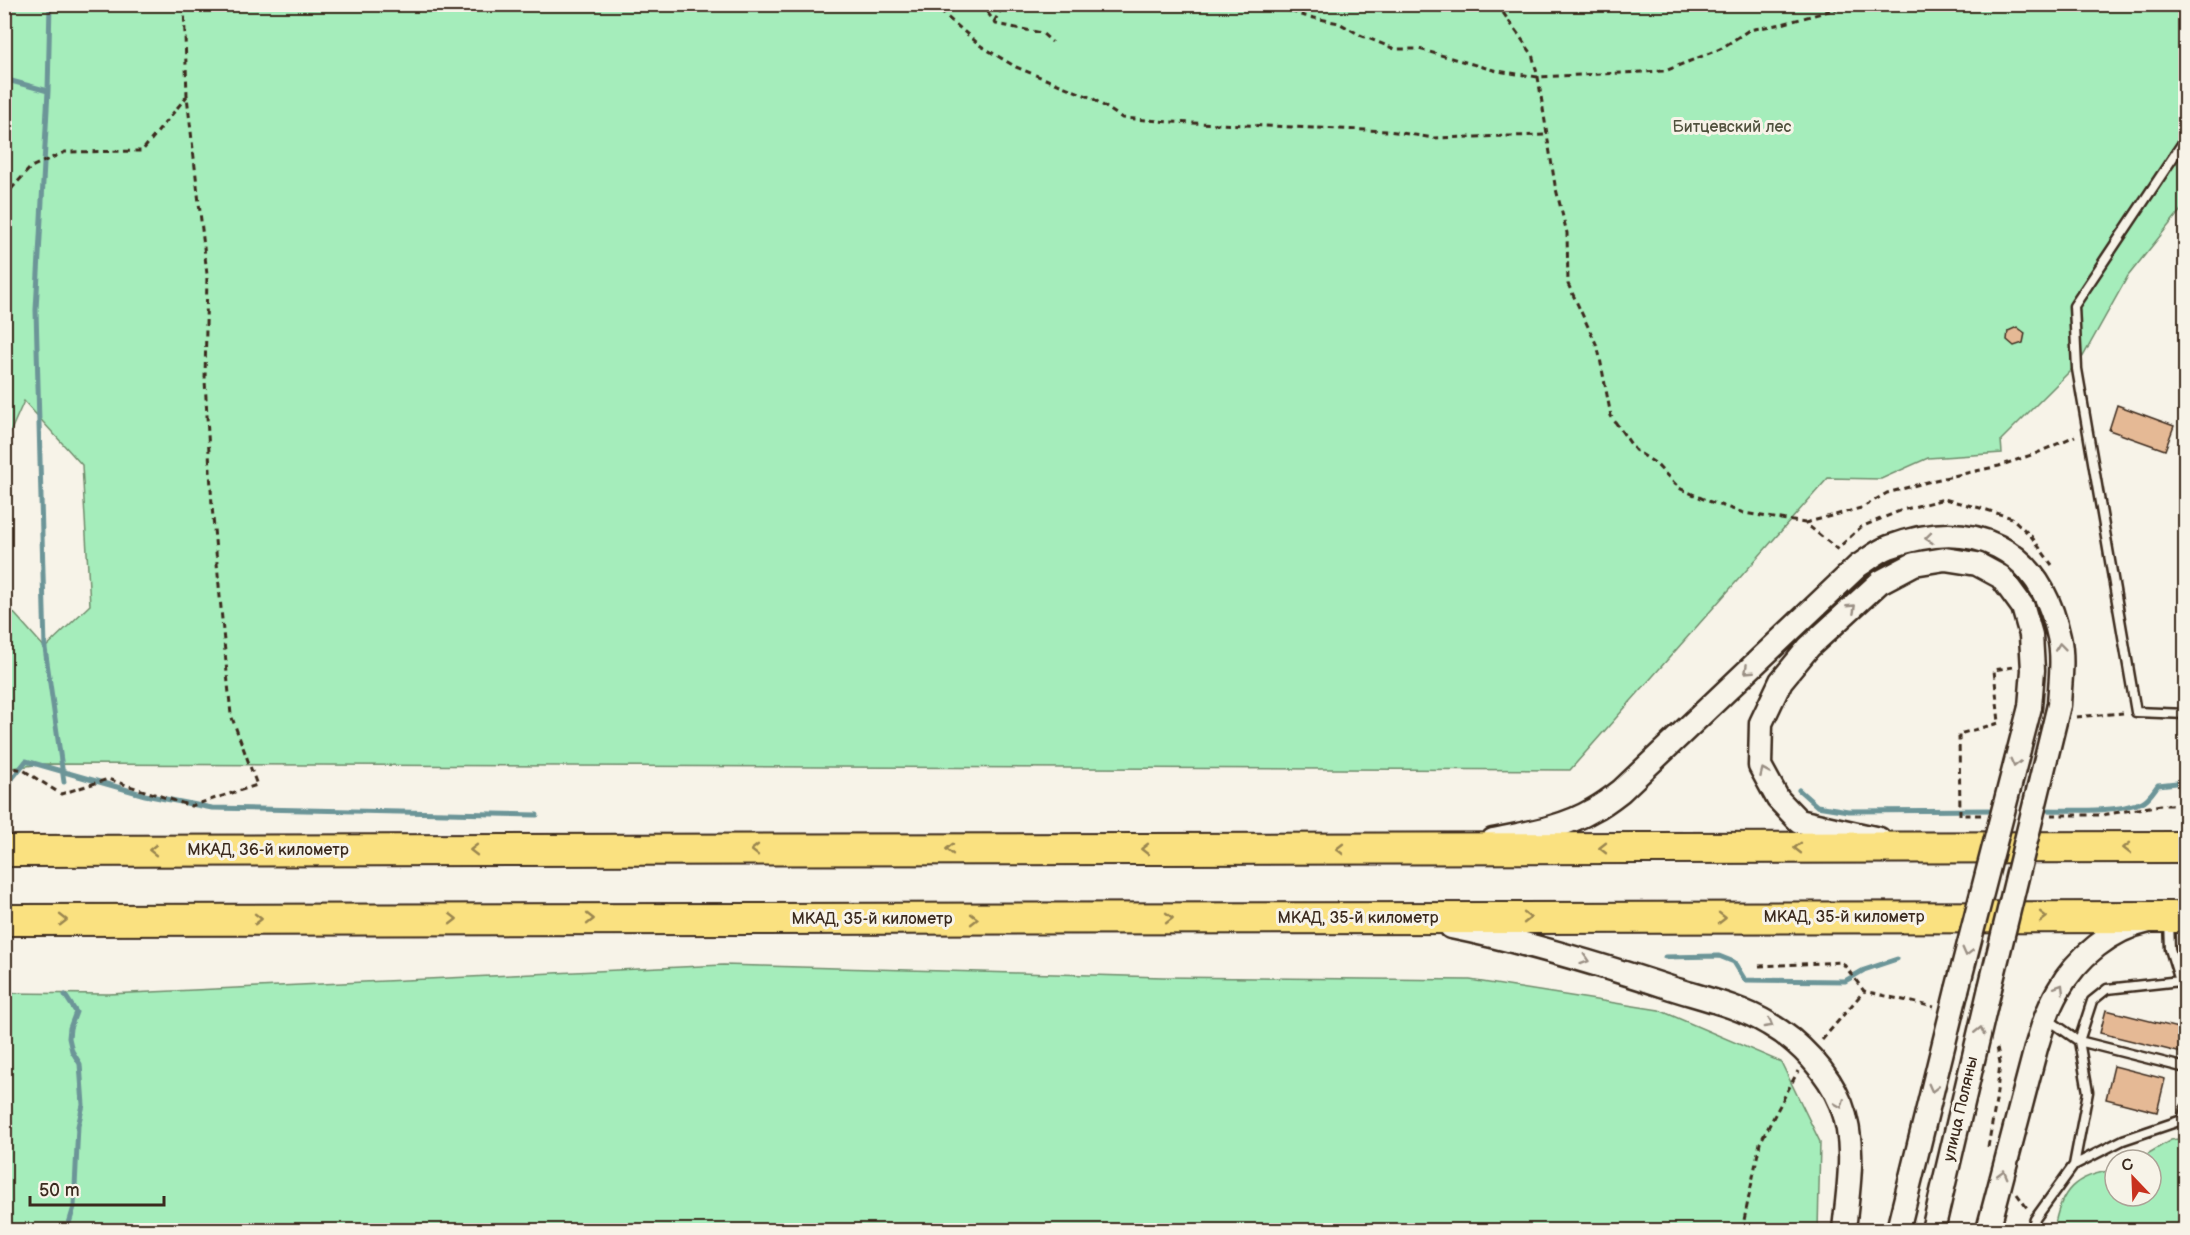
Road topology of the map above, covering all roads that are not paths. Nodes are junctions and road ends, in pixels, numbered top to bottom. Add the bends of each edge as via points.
1 (2186, 138) edge
2 (2186, 714) edge
3 (1919, 848) junction
4 (2186, 848) edge
5 (1399, 849) junction
6 (4, 851) edge
7 (1363, 918) junction
8 (2180, 918) edge
9 (4, 920) edge
10 (2183, 984) edge
11 (2046, 1018) junction
12 (2079, 1041) junction
13 (2186, 1068) edge
14 (2186, 1108) edge
15 (2184, 1120) edge
16 (2074, 1165) junction
17 (1844, 1230) edge
18 (1898, 1230) edge
19 (1933, 1230) edge
20 (1988, 1230) edge
21 (2031, 1230) edge

1 - 2 lane via 2073,306 2077,369 2136,712
4 -> 3 highway
3 -> 5 highway
3 -> 18 main road, улица Поляны, bridge via 1799,822 1778,799 1760,766 1761,723 1781,681 1809,647 1880,582 1914,564 1945,559 1977,564 2001,577 2023,607 2031,635 2033,670 2030,707
5 -> 6 highway, МКАД, 36-й километр
19 -> 5 main road, улица Поляны, bridge via 2059,705 2059,637 2048,603 2017,558 1988,541 1961,535 1922,538 1887,547 1858,566 1621,791 1592,811 1543,829 1487,841
7 -> 8 highway, МКАД, 35-й километр
9 -> 7 highway, МКАД, 35-й километр
7 -> 17 main road via 1504,937 1741,1011 1769,1024 1809,1056 1841,1104 1851,1156
8 - 10 lane via 2169,949
11 -> 8 main road via 2057,991 2074,966 2101,943 2133,925
10 - 12 lane via 2107,989 2092,1001
11 - 12 lane
20 -> 11 main road
12 - 13 lane
12 - 16 lane via 2088,1092
14 - 15 lane
15 - 16 lane via 2123,1140
16 - 21 lane

